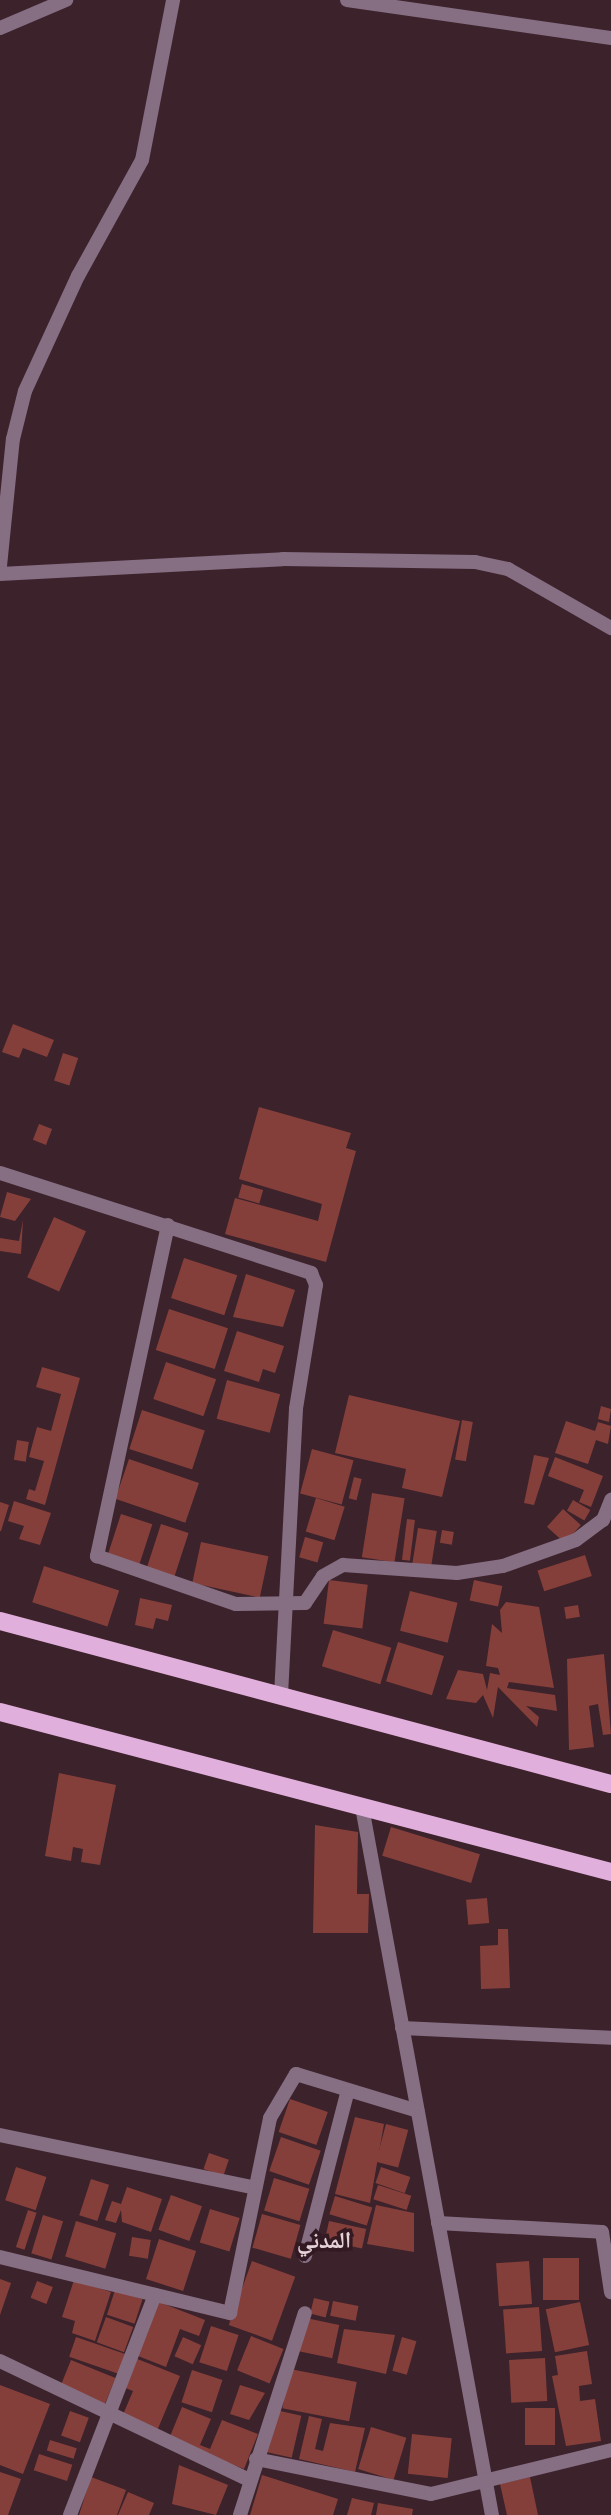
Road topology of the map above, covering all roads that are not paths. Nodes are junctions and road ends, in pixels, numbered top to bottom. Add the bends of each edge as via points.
1 (66, 0) edge
2 (173, 0) edge
3 (347, 0) edge
4 (0, 28) edge
5 (611, 38) edge
6 (0, 566) edge
7 (0, 574) edge
8 (611, 628) edge
9 (0, 1174) edge
10 (168, 1225) junction
11 (611, 1500) edge
12 (285, 1602) junction
13 (0, 1621) edge
14 (281, 1695) junction
15 (0, 1712) edge
16 (611, 1784) edge
17 (362, 1807) junction
18 (611, 1872) edge
19 (402, 2028) junction
20 (611, 2038) edge
21 (348, 2090) junction
22 (418, 2111) junction
23 (0, 2135) edge
24 (256, 2188) junction
25 (438, 2223) junction
26 (305, 2256) dead end
27 (0, 2257) edge
28 (611, 2292) edge
29 (155, 2295) junction
30 (304, 2313) dead end
31 (0, 2361) edge
32 (107, 2413) junction
33 (611, 2450) edge
34 (256, 2459) junction
35 (248, 2480) junction
36 (486, 2481) junction
37 (70, 2515) edge
38 (240, 2515) edge
39 (492, 2515) edge

1 - 4 street
2 - 6 street via 142,160 78,276 25,391 13,439
3 - 5 street
7 - 8 street via 283,559 475,562 508,569
9 - 10 street
10 - 12 street via 300,1265 316,1285 296,1409
10 - 12 street via 97,1556 236,1604
11 - 12 street via 603,1520 576,1540 503,1566 457,1573 343,1565 323,1576 305,1603
12 - 14 street
13 - 14 main road
14 - 16 main road
15 - 17 main road
17 - 18 main road
17 - 19 street
19 - 20 street
19 - 22 street
21 - 22 street
21 - 24 street via 296,2074 270,2118
21 - 26 street
22 - 25 street
23 - 24 street
24 - 29 street via 230,2313
25 - 28 street via 602,2232
25 - 36 street
27 - 29 street
29 - 32 street
30 - 34 street
31 - 32 street
32 - 35 street
32 - 37 street
33 - 36 street
34 - 35 street
34 - 36 street via 431,2494
35 - 38 street
36 - 39 street

